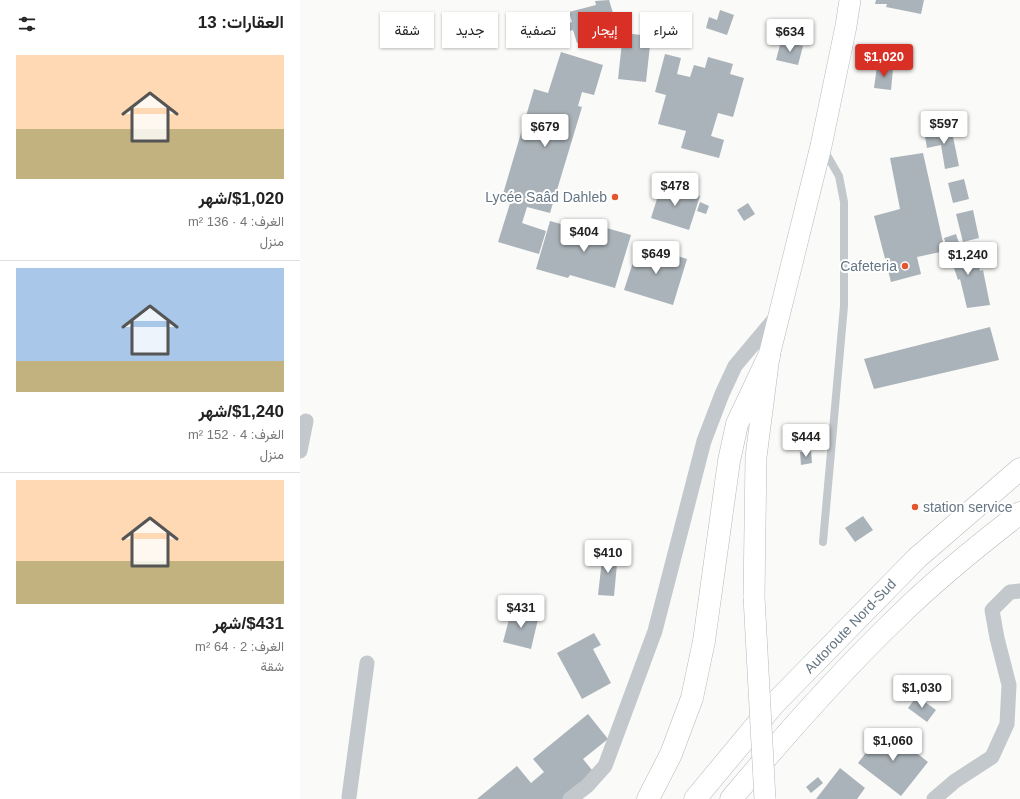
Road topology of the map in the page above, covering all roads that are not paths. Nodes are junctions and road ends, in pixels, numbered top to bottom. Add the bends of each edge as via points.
1 (850, 0) edge
2 (821, 146) junction
3 (779, 315) junction
4 (769, 356) junction
5 (306, 421) dead end
6 (300, 451) edge
7 (1020, 469) edge
8 (1020, 513) edge
9 (823, 542) dead end
10 (1020, 591) edge
11 (367, 663) dead end
12 (347, 798) edge
13 (570, 799) edge
14 (648, 799) edge
15 (695, 799) edge
16 (731, 799) edge
17 (765, 799) edge
18 (934, 799) edge

1 - 2 main road
2 - 3 main road
2 - 9 lane via 839,176 844,202 844,306
3 - 4 main road
3 - 13 street via 735,366 722,394 704,442 654,631 604,766 587,786
4 - 14 highway via 737,424 730,453 704,641 692,698 671,754
4 - 17 main road, bridge via 756,457 754,597
5 - 6 street
7 - 15 highway, Autoroute Nord-Sud via 917,558 774,704
8 - 16 highway, Autoroute Nord-Sud via 955,565 860,653
10 - 18 street via 1010,592 992,610 1010,685 1007,724 992,757 955,781
11 - 12 street

